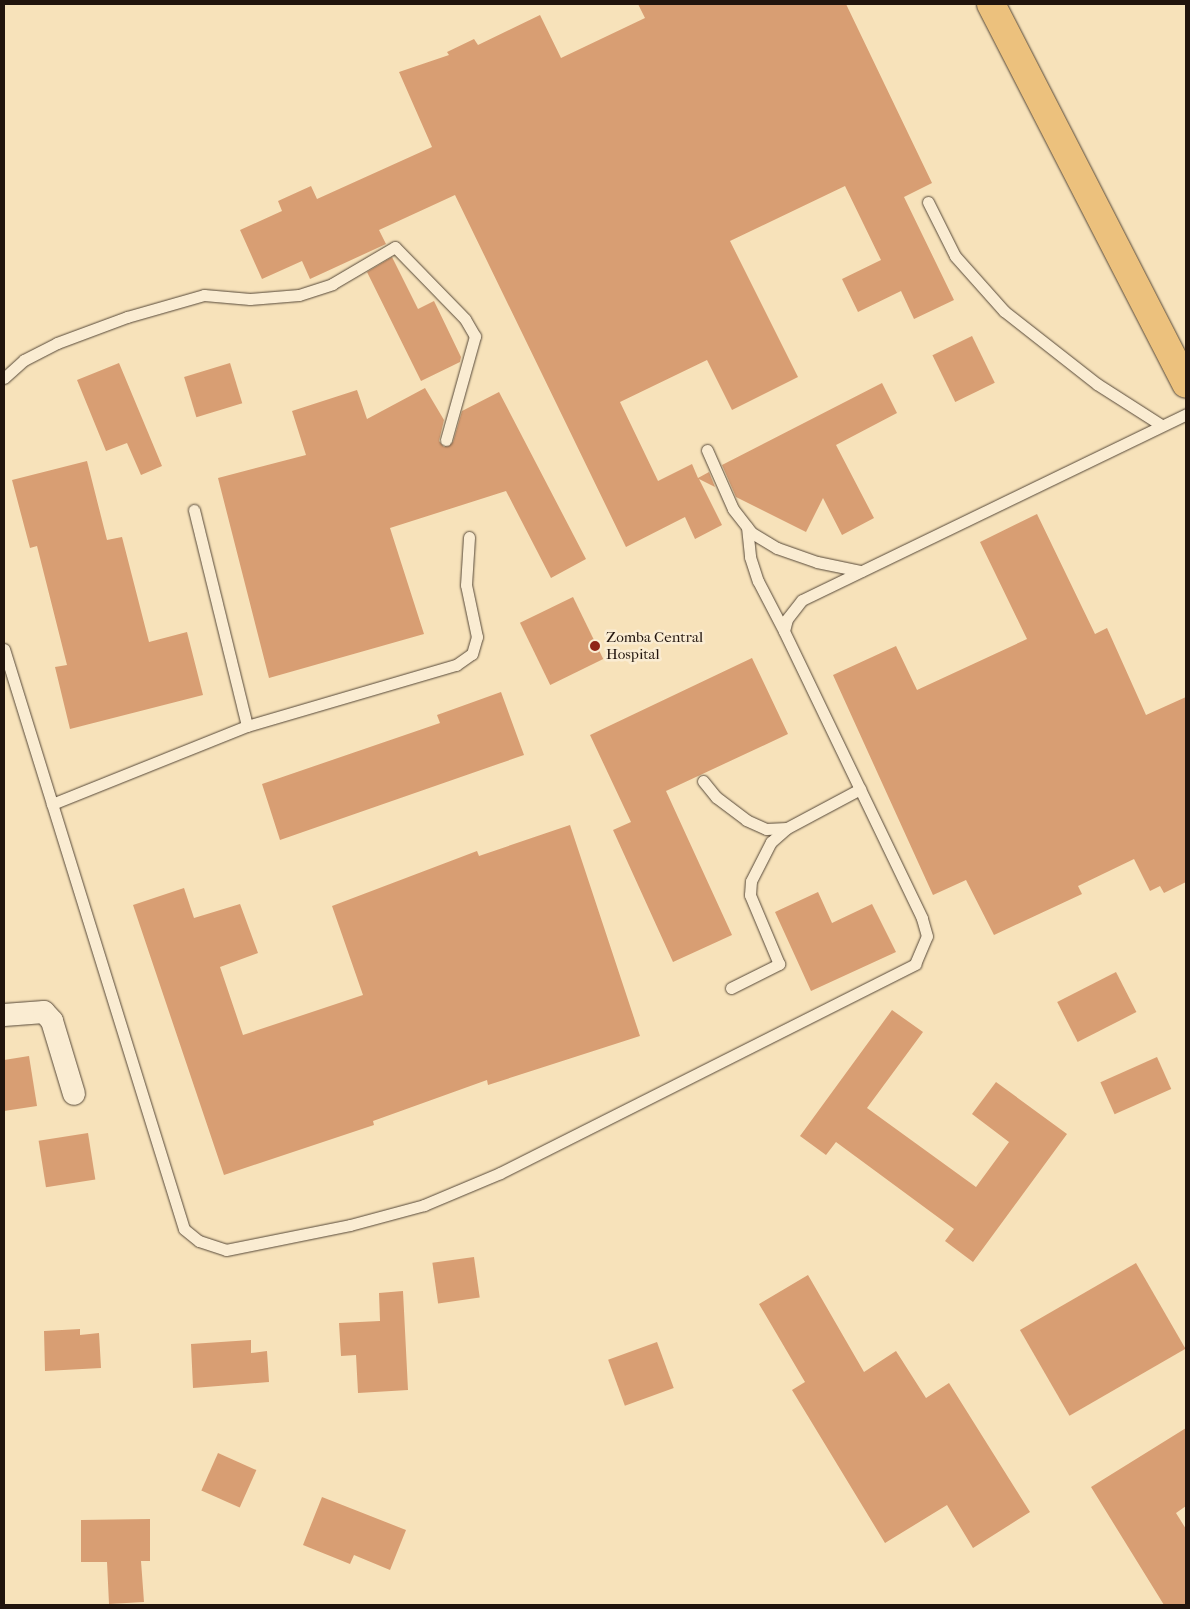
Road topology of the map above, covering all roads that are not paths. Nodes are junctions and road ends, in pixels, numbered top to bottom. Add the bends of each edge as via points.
1 (991, 4) edge
2 (928, 202) dead end
3 (4, 378) edge
4 (1186, 384) edge
5 (1186, 414) edge
6 (1161, 425) junction
7 (446, 440) dead end
8 (707, 450) dead end
9 (194, 510) dead end
10 (747, 527) junction
11 (469, 537) dead end
12 (861, 571) junction
13 (784, 631) junction
14 (4, 650) edge
15 (247, 726) junction
16 (703, 781) dead end
17 (860, 790) junction
18 (52, 804) junction
19 (787, 828) junction
20 (731, 988) dead end
21 (4, 1015) edge
22 (74, 1094) dead end

1 - 4 highway
2 - 6 lane via 956,256 1004,311 1097,384
3 - 7 lane via 24,360 48,347 127,317 204,295 250,298 299,296 332,284 395,247 465,319 475,336
5 - 6 lane
6 - 12 lane
8 - 10 lane via 734,509
9 - 15 lane
10 - 12 lane via 778,548
10 - 13 lane via 750,557 758,581
11 - 15 lane via 466,585 477,637 472,654 456,665
12 - 13 lane via 802,600 793,608
13 - 17 lane
14 - 18 lane
15 - 18 lane
16 - 19 lane via 716,797 746,820 766,829
17 - 18 lane via 922,918 926,936 915,964 500,1173 449,1194 350,1226 226,1250 199,1241 184,1229
17 - 19 lane
19 - 20 lane via 770,842 751,880 750,895 779,964
21 - 22 street via 44,1012 52,1021

